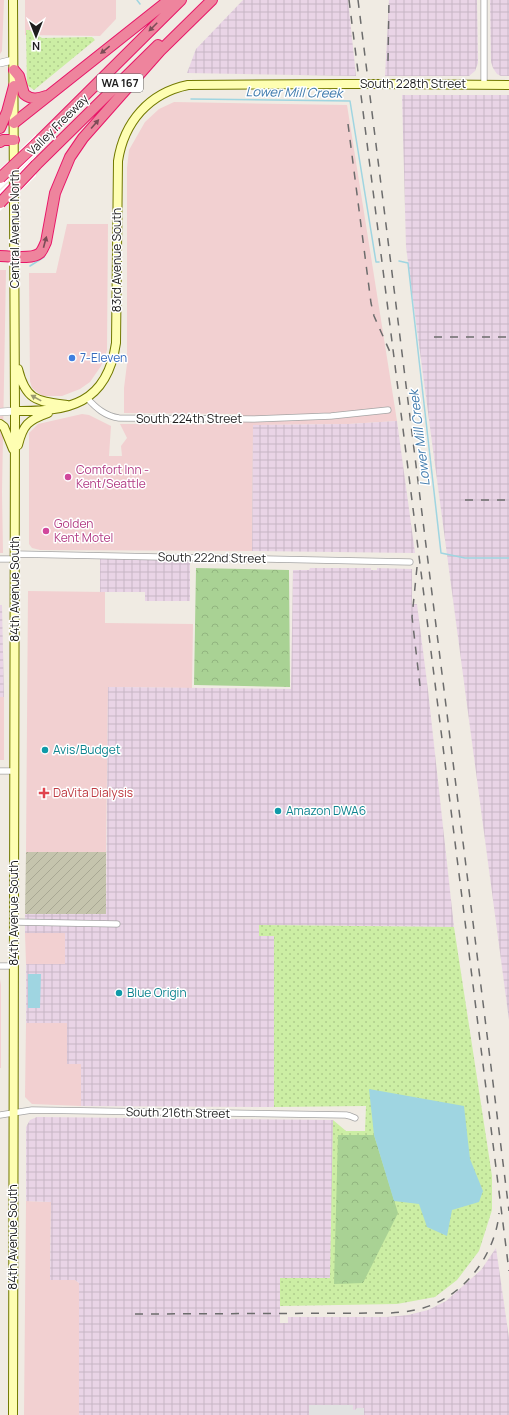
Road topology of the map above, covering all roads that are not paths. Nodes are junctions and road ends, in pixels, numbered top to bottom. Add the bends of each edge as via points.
1 (13, 0) edge
2 (169, 0) edge
3 (181, 0) edge
4 (204, 0) edge
5 (212, 0) edge
6 (484, 0) edge
7 (0, 63) edge
8 (14, 65) junction
9 (484, 84) junction
10 (509, 84) edge
11 (14, 86) junction
12 (52, 94) junction
13 (135, 116) joint
14 (14, 123) junction
15 (0, 128) edge
16 (14, 140) junction
17 (0, 142) edge
18 (0, 178) edge
19 (0, 203) edge
20 (0, 256) edge
21 (15, 256) junction
22 (15, 358) junction
23 (87, 398) junction
24 (74, 405) junction
25 (60, 409) junction
26 (388, 410) dead end
27 (15, 411) junction
28 (0, 412) edge
29 (0, 424) edge
30 (15, 453) junction
31 (15, 556) junction
32 (0, 559) edge
33 (410, 562) dead end
34 (14, 770) junction
35 (0, 771) edge
36 (14, 922) junction
37 (118, 924) dead end
38 (0, 966) edge
39 (14, 966) junction
40 (13, 1112) junction
41 (0, 1115) edge
42 (355, 1118) dead end
43 (12, 1415) edge

1 - 8 main road, Central Avenue North
2 -> 12 highway
3 -> 18 highway, Valley Freeway / WA 167, bridge
4 - 19 highway, Valley Freeway / WA 167, bridge
21 -> 5 highway via 36,256 43,249 55,193 70,157 83,138 160,51
6 - 9 street
7 - 8 street
8 - 11 main road, Central Avenue North
8 - 12 highway via 27,97 34,99
9 - 10 main road, South 228th Street
9 - 13 main road, South 228th Street, bridge via 188,85 157,97
11 - 14 main road, Central Avenue North
11 - 15 highway
12 - 14 highway
13 - 23 main road, 83rd Avenue South via 122,140 117,170 115,350 105,378
14 - 16 main road, Central Avenue North
16 - 17 highway
16 - 21 main road, Central Avenue North
20 - 21 highway
21 - 22 main road, Central Avenue North
24 -> 22 main road via 46,402 30,394 20,379
22 - 27 main road, Central Avenue North
23 - 24 main road
23 - 26 street, South 224th Street via 101,411 119,418 253,419 331,416
24 - 25 main road
25 - 27 main road
25 - 30 main road via 33,419 24,428
27 - 28 street
27 - 30 main road, 84th Avenue South
29 - 30 main road via 4,427
30 - 31 main road, 84th Avenue South
31 - 32 street, South 222nd Street
31 - 33 street, South 222nd Street
31 - 34 main road, 84th Avenue South
34 - 35 street
34 - 36 main road, 84th Avenue South
36 - 37 street
36 - 39 main road, 84th Avenue South
38 - 39 street
39 - 40 main road, 84th Avenue South
40 - 41 street, South 216th Street
40 - 42 street, South 216th Street via 32,1110 346,1115
40 - 43 main road, 84th Avenue South

